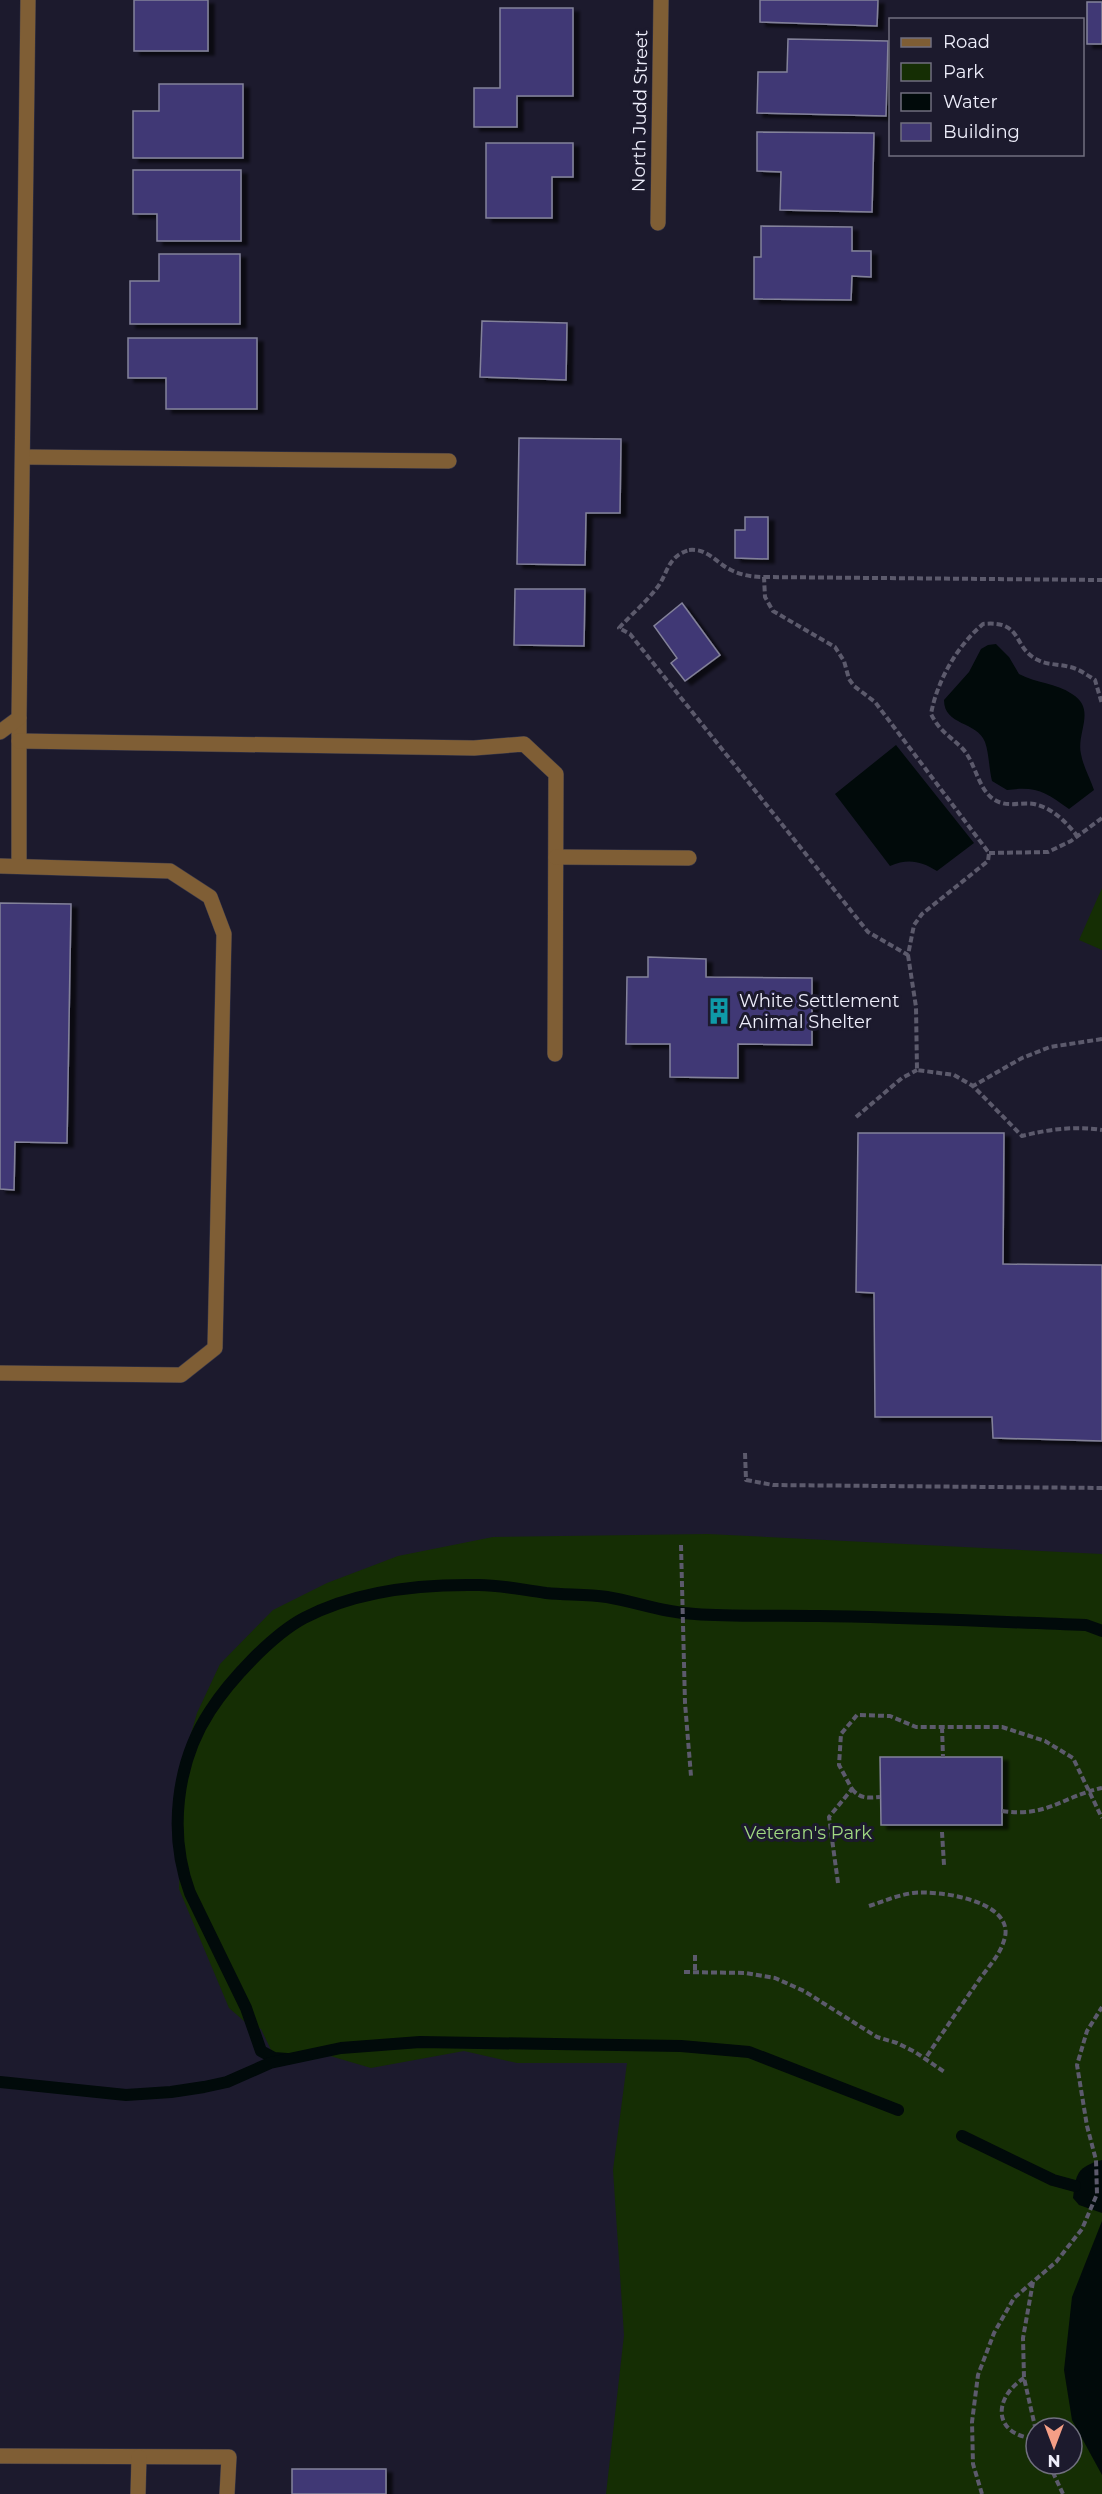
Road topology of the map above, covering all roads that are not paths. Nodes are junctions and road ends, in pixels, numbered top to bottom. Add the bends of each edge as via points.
1 (28, 0) edge
2 (661, 0) edge
3 (658, 223) dead end
4 (24, 457) junction
5 (449, 461) dead end
6 (20, 718) junction
7 (1, 732) edge
8 (20, 741) junction
9 (556, 857) junction
10 (689, 858) dead end
11 (0, 866) edge
12 (20, 866) junction
13 (555, 1054) dead end
14 (0, 1373) edge
15 (0, 2456) edge
16 (139, 2457) junction
17 (138, 2494) edge
18 (228, 2494) edge

1 - 4 street
2 - 3 street, North Judd Street
4 - 5 street
4 - 6 street
6 - 7 street
6 - 8 street
8 - 9 street via 474,748 524,744 556,774
8 - 12 street
9 - 10 street
9 - 13 street
11 - 12 street
12 - 14 street via 170,871 210,897 224,934 215,1348 181,1374
15 - 16 street
16 - 17 street
16 - 18 street via 228,2457

